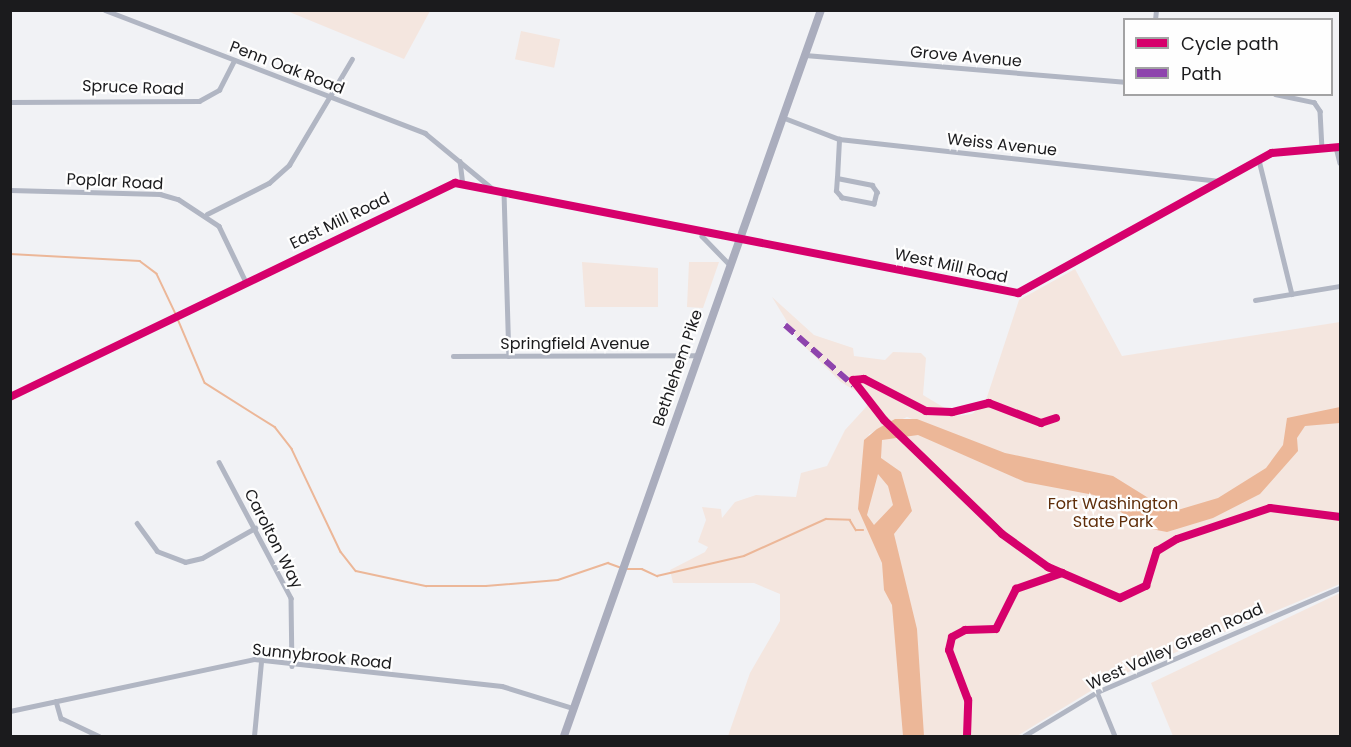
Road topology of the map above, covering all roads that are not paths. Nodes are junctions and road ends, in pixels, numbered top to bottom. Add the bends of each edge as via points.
1 (105, 10) edge
2 (821, 10) edge
3 (806, 55) junction
4 (352, 59) dead end
5 (234, 61) junction
6 (1123, 82) edge
7 (1285, 96) edge
8 (333, 99) junction
9 (10, 102) edge
10 (782, 117) junction
11 (839, 139) junction
12 (1322, 147) junction
13 (1338, 147) edge
14 (456, 155) junction
15 (1259, 160) junction
16 (1341, 163) edge
17 (837, 178) junction
18 (1222, 181) junction
19 (463, 184) junction
20 (493, 189) junction
21 (10, 190) edge
22 (504, 192) junction
23 (207, 214) junction
24 (703, 230) junction
25 (738, 237) junction
26 (729, 264) junction
27 (246, 282) junction
28 (1341, 286) edge
29 (1292, 294) junction
30 (1255, 300) dead end
31 (697, 355) junction
32 (453, 356) dead end
33 (509, 356) junction
34 (10, 397) edge
35 (219, 462) dead end
36 (137, 523) dead end
37 (255, 528) junction
38 (1341, 588) edge
39 (261, 662) junction
40 (292, 666) junction
41 (1097, 692) junction
42 (56, 702) junction
43 (573, 708) junction
44 (10, 711) edge
45 (99, 736) edge
46 (254, 736) edge
47 (564, 736) edge
48 (1024, 736) edge
49 (1115, 736) edge

1 - 5 street, Penn Oak Road
2 - 3 main road, Bethlehem Pike
3 - 6 street, Grove Avenue
3 - 10 main road, Bethlehem Pike
4 - 8 street
5 - 8 street, Penn Oak Road
5 - 9 street, Spruce Road via 219,90 199,101
7 - 12 street via 1314,102 1320,111
8 - 14 street, Penn Oak Road via 425,133
8 - 23 street via 289,165 269,183
10 - 11 street, Weiss Avenue
10 - 25 main road, Bethlehem Pike
11 - 17 street
11 - 18 street, Weiss Avenue
12 - 13 street, West Mill Road
12 - 15 street, West Mill Road via 1286,149
13 - 16 street
14 - 19 street via 464,168
14 - 20 street, Penn Oak Road
15 - 18 street, West Mill Road
15 - 29 street
17 - 17 street via 842,198 874,204 877,192 872,185
18 - 25 street, West Mill Road via 1022,293
19 - 20 street, East Mill Road
19 - 27 street, East Mill Road via 413,200
20 - 22 street, East Mill Road
21 - 23 street, Poplar Road via 159,194
22 - 24 street, East Mill Road
22 - 33 street
23 - 27 street via 219,226
24 - 25 street, West Mill Road
24 - 26 street via 702,236
25 - 26 main road, Bethlehem Pike
26 - 31 main road, Bethlehem Pike
27 - 34 street, East Mill Road
28 - 29 street
29 - 30 street
31 - 33 street, Springfield Avenue
31 - 43 main road, Bethlehem Pike
32 - 33 street, Springfield Avenue
35 - 37 street, Carolton Way
36 - 37 street via 158,551 185,561 202,558
37 - 40 street, Carolton Way via 293,605
38 - 41 street, West Valley Green Road
39 - 40 street, Sunnybrook Road
39 - 42 street, Sunnybrook Road via 244,661
39 - 46 street
40 - 43 street, Sunnybrook Road via 502,686
41 - 48 street, West Valley Green Road
41 - 49 street
42 - 44 street, Sunnybrook Road
42 - 45 street via 62,718
43 - 47 main road, Bethlehem Pike

